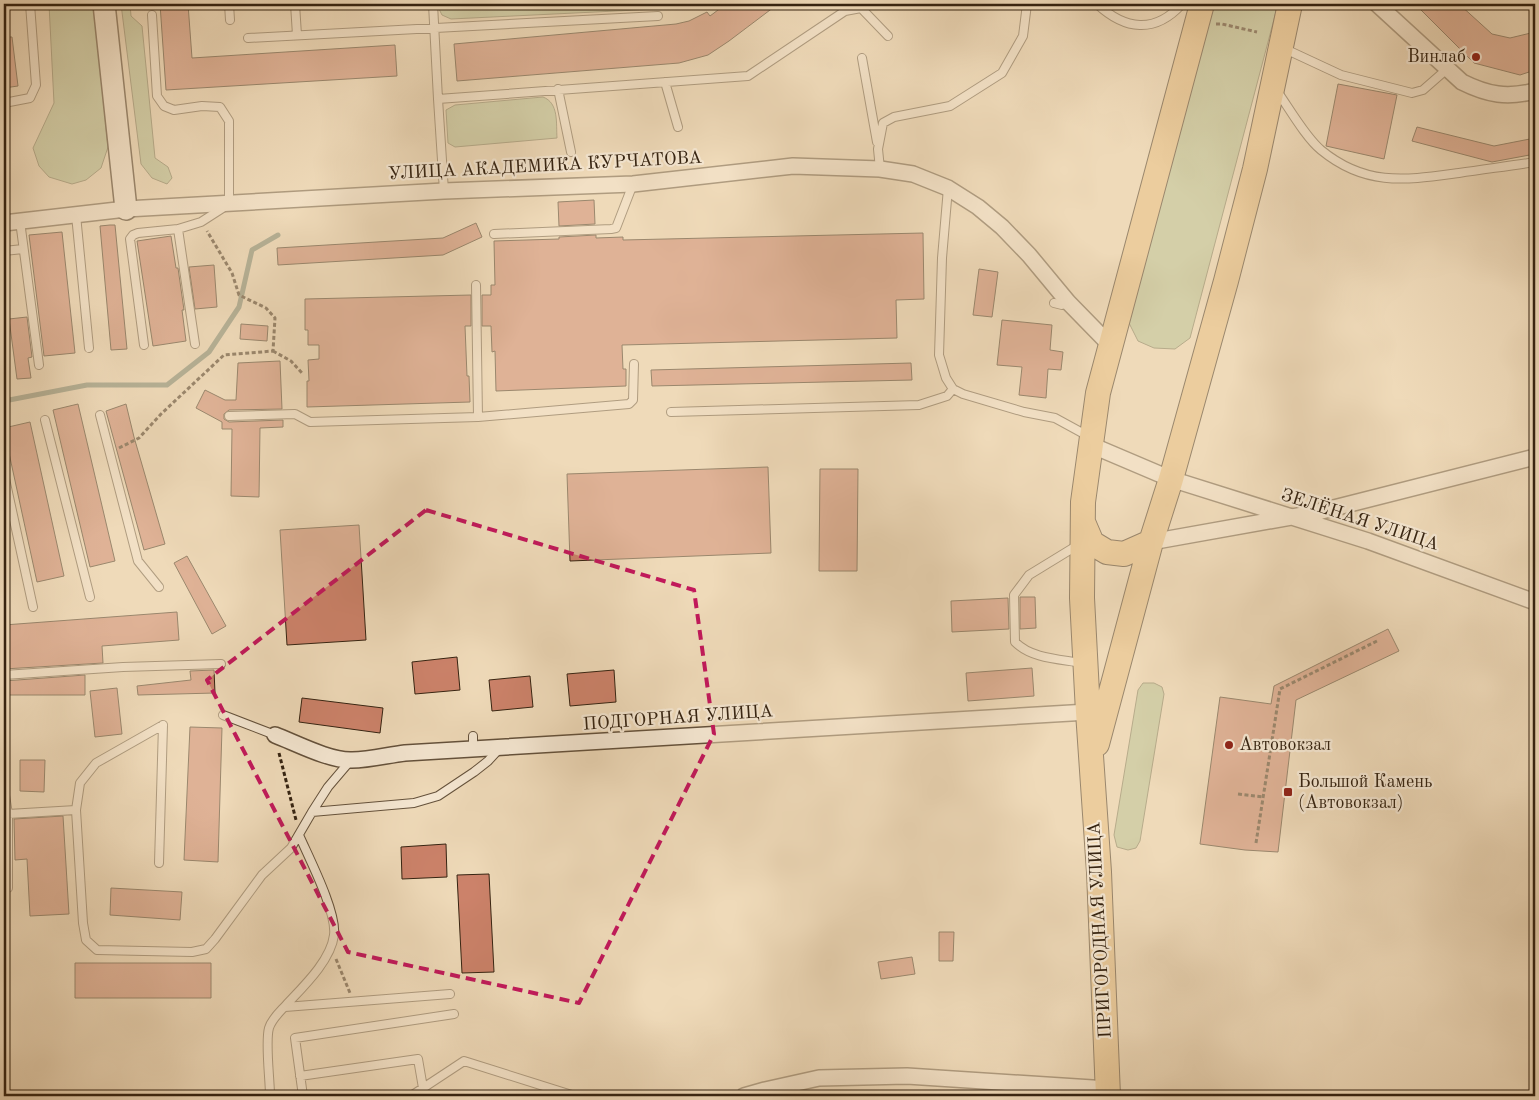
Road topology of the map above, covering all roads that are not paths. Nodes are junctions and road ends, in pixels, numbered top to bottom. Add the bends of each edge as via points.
1 (30, 4) edge
2 (104, 4) edge
3 (230, 4) edge
4 (295, 4) edge
5 (434, 4) edge
6 (1027, 4) edge
7 (1097, 4) edge
8 (1182, 4) edge
9 (1202, 4) edge
10 (1290, 4) edge
11 (1377, 4) edge
12 (152, 16) dead end
13 (658, 16) dead end
14 (230, 20) dead end
15 (434, 27) junction
16 (297, 35) junction
17 (888, 36) dead end
18 (248, 38) dead end
19 (1281, 47) junction
20 (862, 58) dead end
21 (1447, 69) junction
22 (665, 82) junction
23 (1273, 85) junction
24 (558, 89) junction
25 (1535, 90) edge
26 (438, 99) junction
27 (4, 103) edge
28 (678, 127) dead end
29 (878, 149) junction
30 (570, 152) dead end
31 (1535, 162) edge
32 (880, 169) junction
33 (633, 184) junction
34 (948, 188) junction
35 (444, 191) junction
36 (229, 204) junction
37 (126, 209) junction
38 (76, 215) junction
39 (20, 221) junction
40 (4, 223) edge
41 (178, 229) junction
42 (494, 234) dead end
43 (23, 248) junction
44 (4, 251) edge
45 (476, 286) dead end
46 (195, 344) dead end
47 (1110, 345) junction
48 (144, 346) dead end
49 (89, 348) dead end
50 (634, 364) dead end
51 (39, 365) dead end
52 (953, 389) junction
53 (671, 412) dead end
54 (100, 415) dead end
55 (228, 416) dead end
56 (478, 417) junction
57 (45, 420) dead end
58 (1092, 442) junction
59 (1535, 456) edge
60 (4, 474) edge
61 (1170, 479) junction
62 (1293, 518) junction
63 (1082, 532) junction
64 (1151, 542) junction
65 (159, 587) dead end
66 (90, 597) dead end
67 (1535, 602) edge
68 (33, 607) dead end
69 (221, 664) dead end
70 (1086, 664) junction
71 (4, 675) edge
72 (1088, 712) junction
73 (223, 715) dead end
74 (275, 735) joint
75 (500, 748) junction
76 (351, 760) junction
77 (1092, 764) junction
78 (4, 789) edge
79 (76, 810) junction
80 (312, 812) junction
81 (8, 814) junction
82 (299, 835) junction
83 (159, 863) dead end
84 (8, 888) dead end
85 (450, 994) dead end
86 (284, 1006) junction
87 (454, 1014) dead end
88 (300, 1076) junction
89 (423, 1088) junction
90 (1108, 1092) edge
91 (270, 1096) edge
92 (303, 1096) edge
93 (411, 1096) edge
94 (575, 1096) edge
95 (744, 1096) edge

1 - 27 lane via 36,85 30,98
2 - 37 street
3 - 14 lane
4 - 16 lane
5 - 15 lane
6 - 29 lane via 1023,36 1002,73 950,106 894,117 883,123
7 - 8 lane via 1118,20 1134,25 1151,25 1173,14
9 - 47 main road, ПРИГОРОДНАЯ УЛИЦА
10 - 19 main road
11 - 21 street
12 - 36 lane via 157,96 164,106 174,110 220,107 228,121
13 - 15 lane
15 - 16 lane
15 - 26 lane
16 - 18 lane
17 - 22 lane via 861,8 845,11 748,76
19 - 21 lane via 1341,74 1412,93 1423,90
19 - 23 main road
20 - 29 lane
21 - 25 street via 1462,82 1486,92 1517,95
22 - 24 lane
22 - 28 lane
23 - 31 lane via 1320,150 1344,165 1376,177 1416,179
23 - 61 main road via 1226,281
24 - 26 lane
24 - 30 lane
26 - 35 lane
29 - 32 lane
32 - 33 street, УЛИЦА АКАДЕМИКА КУРЧАТОВА via 793,166
32 - 34 street, УЛИЦА АКАДЕМИКА КУРЧАТОВА via 913,174
33 - 35 street, УЛИЦА АКАДЕМИКА КУРЧАТОВА
33 - 42 lane via 616,228
34 - 47 street, УЛИЦА АКАДЕМИКА КУРЧАТОВА via 1002,227 1029,255 1061,303
34 - 52 lane via 939,355
35 - 36 street, УЛИЦА АКАДЕМИКА КУРЧАТОВА
36 - 37 street, УЛИЦА АКАДЕМИКА КУРЧАТОВА
36 - 41 lane via 201,222
37 - 38 street, УЛИЦА АКАДЕМИКА КУРЧАТОВА
38 - 39 street, УЛИЦА АКАДЕМИКА КУРЧАТОВА
38 - 49 lane
39 - 40 street, УЛИЦА АКАДЕМИКА КУРЧАТОВА
39 - 43 lane
41 - 46 lane
41 - 48 lane via 138,233 130,239
43 - 44 lane
43 - 51 lane
45 - 56 lane
47 - 58 main road, ПРИГОРОДНАЯ УЛИЦА via 1098,393
50 - 56 lane via 634,400 629,404
52 - 53 lane via 947,396 919,404
52 - 58 lane via 1024,412 1055,418
54 - 65 lane via 138,561
55 - 56 lane via 295,414 310,422
57 - 66 lane
58 - 61 street, ЗЕЛЁНАЯ УЛИЦА
58 - 63 main road, ПРИГОРОДНАЯ УЛИЦА
59 - 62 street
60 - 68 lane
61 - 62 street, ЗЕЛЁНАЯ УЛИЦА
61 - 64 main road
62 - 64 street
62 - 67 street, ЗЕЛЁНАЯ УЛИЦА via 1368,541
63 - 64 main road via 1107,552 1124,554
63 - 70 main road, ПРИГОРОДНАЯ УЛИЦА
63 - 70 lane via 1030,575 1014,595 1014,604 1016,642 1022,649 1032,654
64 - 77 main road
69 - 71 lane
70 - 72 main road, ПРИГОРОДНАЯ УЛИЦА
72 - 75 street, ПОДГОРНАЯ УЛИЦА
72 - 77 main road, ПРИГОРОДНАЯ УЛИЦА
73 - 74 lane
74 - 76 street, ПОДГОРНАЯ УЛИЦА via 336,758
75 - 76 street, ПОДГОРНАЯ УЛИЦА via 473,743
75 - 80 lane via 474,772 438,796 414,803
76 - 80 lane
77 - 90 main road, ПРИГОРОДНАЯ УЛИЦА
78 - 81 lane
79 - 81 lane
79 - 82 lane via 83,923 86,940 97,950 192,952 206,949 262,875 291,848
79 - 83 lane via 80,783 96,763 163,725
80 - 82 lane
81 - 84 lane
82 - 86 lane via 329,905 334,935 324,960
85 - 86 lane
86 - 91 lane via 269,1028
87 - 88 lane via 295,1038
88 - 89 lane via 418,1059
88 - 92 lane
89 - 93 lane
89 - 94 lane via 464,1061
90 - 95 street via 907,1076 819,1078

